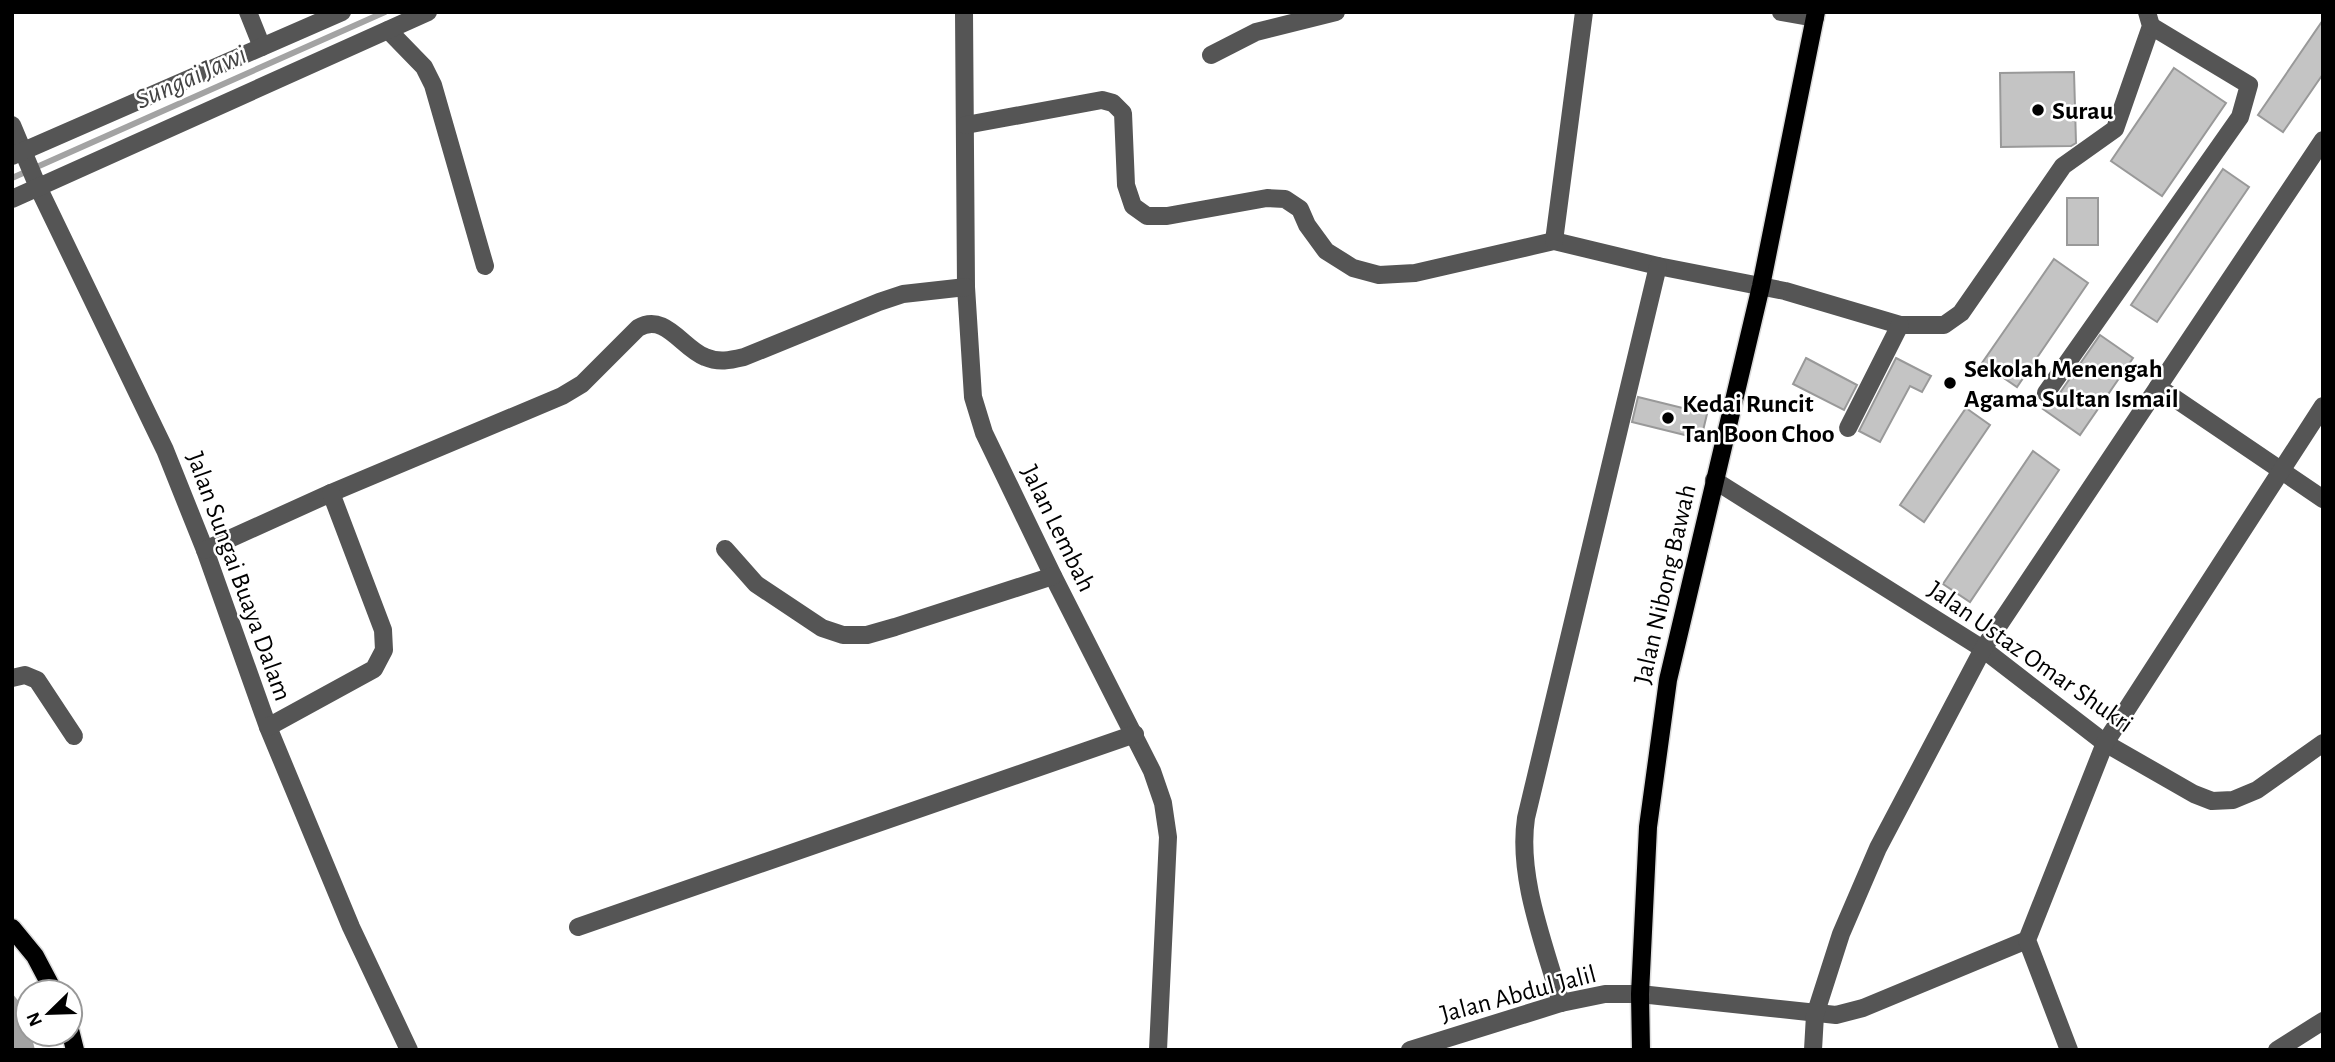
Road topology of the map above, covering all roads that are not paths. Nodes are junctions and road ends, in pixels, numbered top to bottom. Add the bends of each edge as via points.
1 (248, 12) edge
2 (342, 12) edge
3 (428, 12) edge
4 (964, 12) edge
5 (1336, 12) edge
6 (1584, 12) edge
7 (1781, 12) edge
8 (1816, 15) edge
9 (2149, 19) edge
10 (388, 30) junction
11 (262, 47) junction
12 (1211, 55) dead end
13 (12, 125) edge
14 (966, 125) junction
15 (2323, 140) edge
16 (20, 155) edge
17 (36, 183) junction
18 (12, 199) edge
19 (1554, 241) junction
20 (485, 266) dead end
21 (1658, 266) junction
22 (1761, 286) junction
23 (966, 287) junction
24 (1900, 325) junction
25 (2158, 387) junction
26 (2046, 393) dead end
27 (2323, 406) edge
28 (1848, 428) dead end
29 (2280, 471) junction
30 (1714, 480) junction
31 (331, 493) junction
32 (2323, 499) edge
33 (725, 549) dead end
34 (205, 550) junction
35 (1053, 576) junction
36 (1983, 649) junction
37 (12, 678) edge
38 (268, 727) junction
39 (1135, 734) junction
40 (74, 736) dead end
41 (2105, 743) junction
42 (2323, 743) edge
43 (578, 927) dead end
44 (12, 928) edge
45 (2027, 940) junction
46 (46, 978) edge
47 (1640, 993) junction
48 (1561, 1003) junction
49 (1815, 1015) junction
50 (2323, 1021) edge
51 (410, 1050) edge
52 (1158, 1050) edge
53 (1410, 1050) edge
54 (1641, 1050) edge
55 (1813, 1050) edge
56 (2069, 1050) edge
57 (2277, 1050) edge

1 - 11 street
2 - 11 street
3 - 10 street
4 - 14 street, Jalan Lembah
5 - 12 street via 1256,32
6 - 19 street
7 - 8 street
8 - 22 main road, Jalan Nibong Bawah
9 - 24 street via 2115,128 2063,166 1961,313 1944,325
9 - 26 street via 2249,85 2240,117
10 - 17 street
10 - 20 street via 424,67 433,85
11 - 16 street
13 - 16 street, Jalan Sungai Buaya Dalam
14 - 19 street via 1101,100 1113,103 1123,113 1126,186 1133,205 1147,216 1285,199 1300,209 1326,251 1353,268 1379,275 1415,273
14 - 23 street, Jalan Lembah
15 - 25 street
16 - 17 street, Jalan Sungai Buaya Dalam
17 - 18 street
17 - 34 street, Jalan Sungai Buaya Dalam via 140,393
19 - 21 street
21 - 22 street
21 - 48 street via 1522,841
22 - 24 street
22 - 30 main road, Jalan Nibong Bawah
23 - 31 street via 878,302 724,361 694,351 662,325 647,323 582,384 562,396
23 - 35 street, Jalan Lembah via 973,397 984,433
24 - 28 street
25 - 29 street
25 - 36 street
27 - 29 street
29 - 32 street
29 - 41 street
30 - 36 street, Jalan Ustaz Omar Shukri
30 - 47 main road, Jalan Nibong Bawah via 1660,733 1648,827
31 - 34 street
31 - 38 street via 383,630 384,650 374,669
33 - 35 street via 756,584 822,628 843,635 867,635
34 - 38 street, Jalan Sungai Buaya Dalam
35 - 39 street, Jalan Lembah
36 - 41 street, Jalan Ustaz Omar Shukri
36 - 49 street via 1878,848
37 - 40 street via 25,675 37,680
38 - 51 street, Jalan Sungai Buaya Dalam via 351,927
39 - 43 street
39 - 52 street, Jalan Lembah via 1163,803 1168,837
41 - 42 street, Jalan Ustaz Omar Shukri via 2212,801 2234,800 2257,790
41 - 45 street
44 - 46 main road
45 - 49 street, Jalan Abdul Jalil via 1863,1008
45 - 56 street
47 - 48 street, Jalan Abdul Jalil
47 - 49 street, Jalan Abdul Jalil
47 - 54 main road, Jalan Nibong Bawah
48 - 53 street, Jalan Abdul Jalil
49 - 55 street
50 - 57 street

